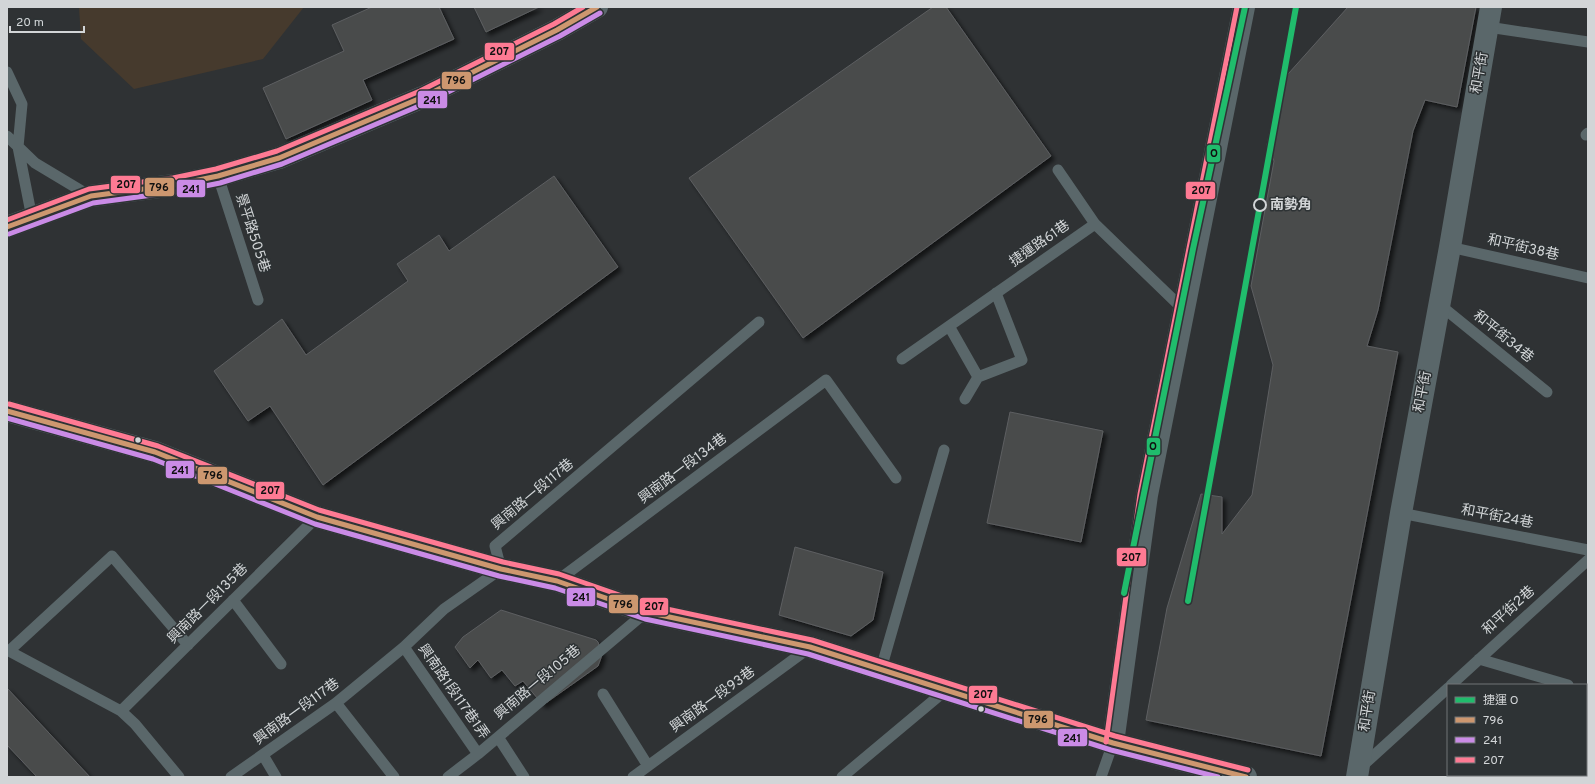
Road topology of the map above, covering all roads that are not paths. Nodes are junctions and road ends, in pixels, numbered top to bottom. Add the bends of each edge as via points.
1 (597, 7) edge
2 (1244, 7) edge
3 (1490, 17) edge
4 (1588, 42) edge
5 (7, 72) edge
6 (7, 136) edge
7 (18, 147) junction
8 (1058, 170) dead end
9 (218, 176) junction
10 (91, 196) junction
11 (32, 218) junction
12 (1095, 224) junction
13 (7, 228) edge
14 (1450, 247) junction
15 (1588, 278) edge
16 (996, 293) junction
17 (258, 300) dead end
18 (1440, 305) junction
19 (1184, 310) junction
20 (759, 322) dead end
21 (949, 326) junction
22 (902, 359) dead end
23 (978, 377) junction
24 (1547, 392) dead end
25 (965, 399) dead end
26 (7, 411) edge
27 (944, 450) dead end
28 (896, 478) dead end
29 (1401, 513) junction
30 (317, 517) junction
31 (1588, 550) edge
32 (1588, 560) edge
33 (501, 569) junction
34 (557, 581) junction
35 (233, 600) junction
36 (646, 612) junction
37 (188, 645) junction
38 (404, 647) junction
39 (810, 647) junction
40 (8, 651) edge
41 (1479, 659) junction
42 (280, 664) dead end
43 (882, 669) junction
44 (1452, 684) edge
45 (1565, 684) edge
46 (1447, 689) edge
47 (946, 690) junction
48 (603, 694) dead end
49 (336, 703) junction
50 (121, 711) junction
51 (498, 737) junction
52 (1113, 743) junction
53 (478, 754) junction
54 (262, 755) junction
55 (648, 766) junction
56 (1358, 773) edge
57 (179, 777) edge
58 (231, 777) edge
59 (276, 777) edge
60 (394, 777) edge
61 (448, 777) edge
62 (524, 777) edge
63 (633, 777) edge
64 (842, 777) edge
65 (1101, 777) edge
66 (1246, 777) edge

1 - 9 street via 557,30 423,97 279,158
2 - 19 street
3 - 4 lane
3 - 14 street, 和平街
5 - 7 lane via 22,104
6 - 7 lane
7 - 10 lane via 35,163
7 - 11 lane
8 - 12 lane
9 - 10 street via 174,185
9 - 17 lane, 景平路505巷
10 - 11 street
11 - 13 street
12 - 16 lane, 捷運路61巷
12 - 19 lane
14 - 15 lane, 和平街38巷
14 - 18 street, 和平街
16 - 21 lane, 捷運路61巷
16 - 23 lane via 1022,360
18 - 24 lane, 和平街34巷
18 - 29 street, 和平街
19 - 52 street via 1147,495
20 - 33 lane, 興南路一段117巷 via 495,546
21 - 22 lane, 捷運路61巷
21 - 23 lane
23 - 25 lane
26 - 30 street via 155,452
27 - 43 lane
28 - 34 lane, 興南路一段134巷 via 826,380
29 - 31 lane, 和平街24巷
29 - 56 street, 和平街
30 - 33 street
30 - 35 lane, 興南路一段135巷
32 - 41 lane, 和平街2巷
33 - 34 street
33 - 38 lane, 興南路一段117巷 via 444,608
34 - 36 street
35 - 37 lane, 興南路一段135巷
35 - 42 lane
36 - 39 street
36 - 51 lane, 興南路一段105巷
37 - 40 lane via 112,556
37 - 50 lane, 興南路一段135巷
38 - 49 lane, 興南路一段117巷
38 - 53 lane, 興南路1段117巷1弄
39 - 43 street
39 - 55 lane, 興南路一段93巷
40 - 50 lane
41 - 44 lane, 和平街2巷
41 - 45 lane
43 - 47 street
46 - 56 lane
47 - 52 street
47 - 64 lane
48 - 55 lane
49 - 54 lane, 興南路一段117巷
49 - 60 lane
50 - 57 lane
51 - 53 lane, 興南路一段105巷
51 - 62 lane
52 - 65 lane
52 - 66 street
53 - 61 lane, 興南路一段105巷
54 - 58 lane, 興南路一段117巷
54 - 59 lane
55 - 63 lane, 興南路一段93巷

